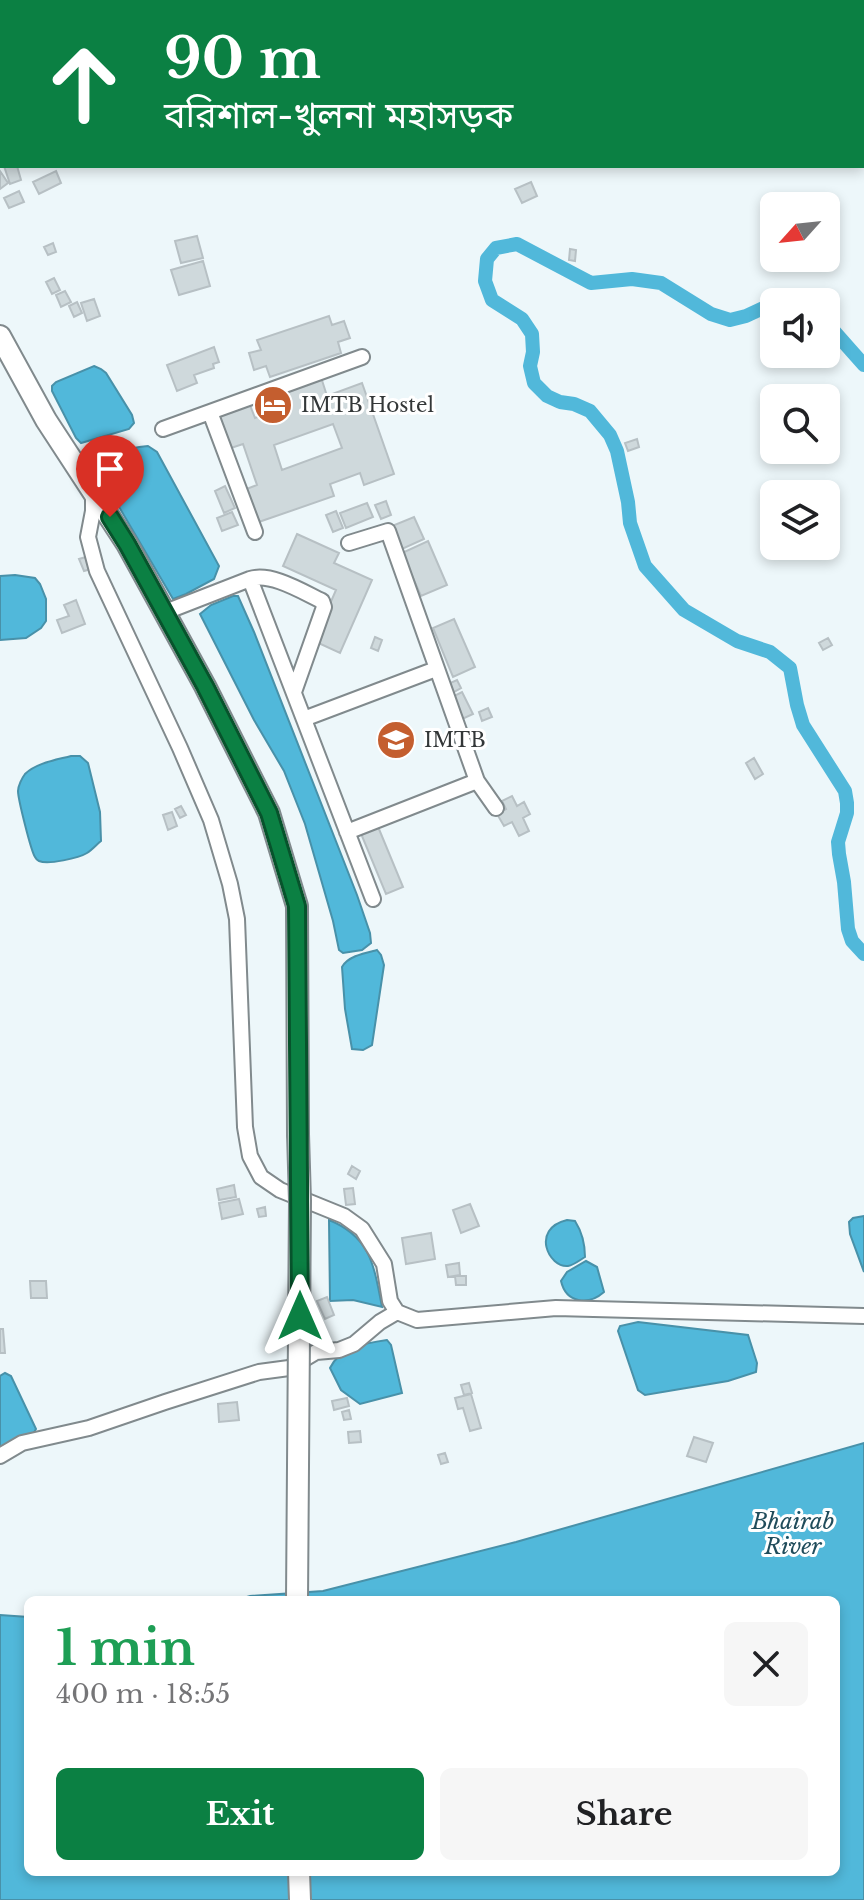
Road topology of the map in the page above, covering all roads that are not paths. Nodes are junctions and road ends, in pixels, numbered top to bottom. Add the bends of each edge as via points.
1 (0, 336) edge
2 (362, 357) dead end
3 (210, 412) junction
4 (163, 429) dead end
5 (92, 491) junction
6 (255, 532) dead end
7 (349, 543) dead end
8 (250, 579) junction
9 (173, 609) dead end
10 (436, 669) junction
11 (294, 692) junction
12 (309, 717) dead end
13 (477, 781) junction
14 (496, 808) dead end
15 (347, 832) junction
16 (373, 899) dead end
17 (397, 1312) junction
18 (864, 1316) edge
19 (0, 1456) edge
20 (297, 1596) edge
21 (299, 1876) edge
22 (300, 1900) edge

1 - 5 highway
2 - 3 street
3 - 4 street
3 - 6 street
5 - 17 street via 88,537 97,571 211,820 230,884 237,919 250,1156 261,1177 280,1190 344,1216 362,1229 384,1264
5 - 20 highway, bridge via 127,544 269,813 297,906
7 - 10 street via 388,531
8 - 9 street
8 - 11 street
8 - 11 street via 269,577 322,601
10 - 12 street
10 - 13 street
11 - 15 street
13 - 14 street
13 - 15 street
15 - 16 street
17 - 18 street via 417,1320 556,1308
17 - 19 street via 339,1350 316,1352 289,1368 259,1372 89,1428 22,1443
21 - 22 highway

